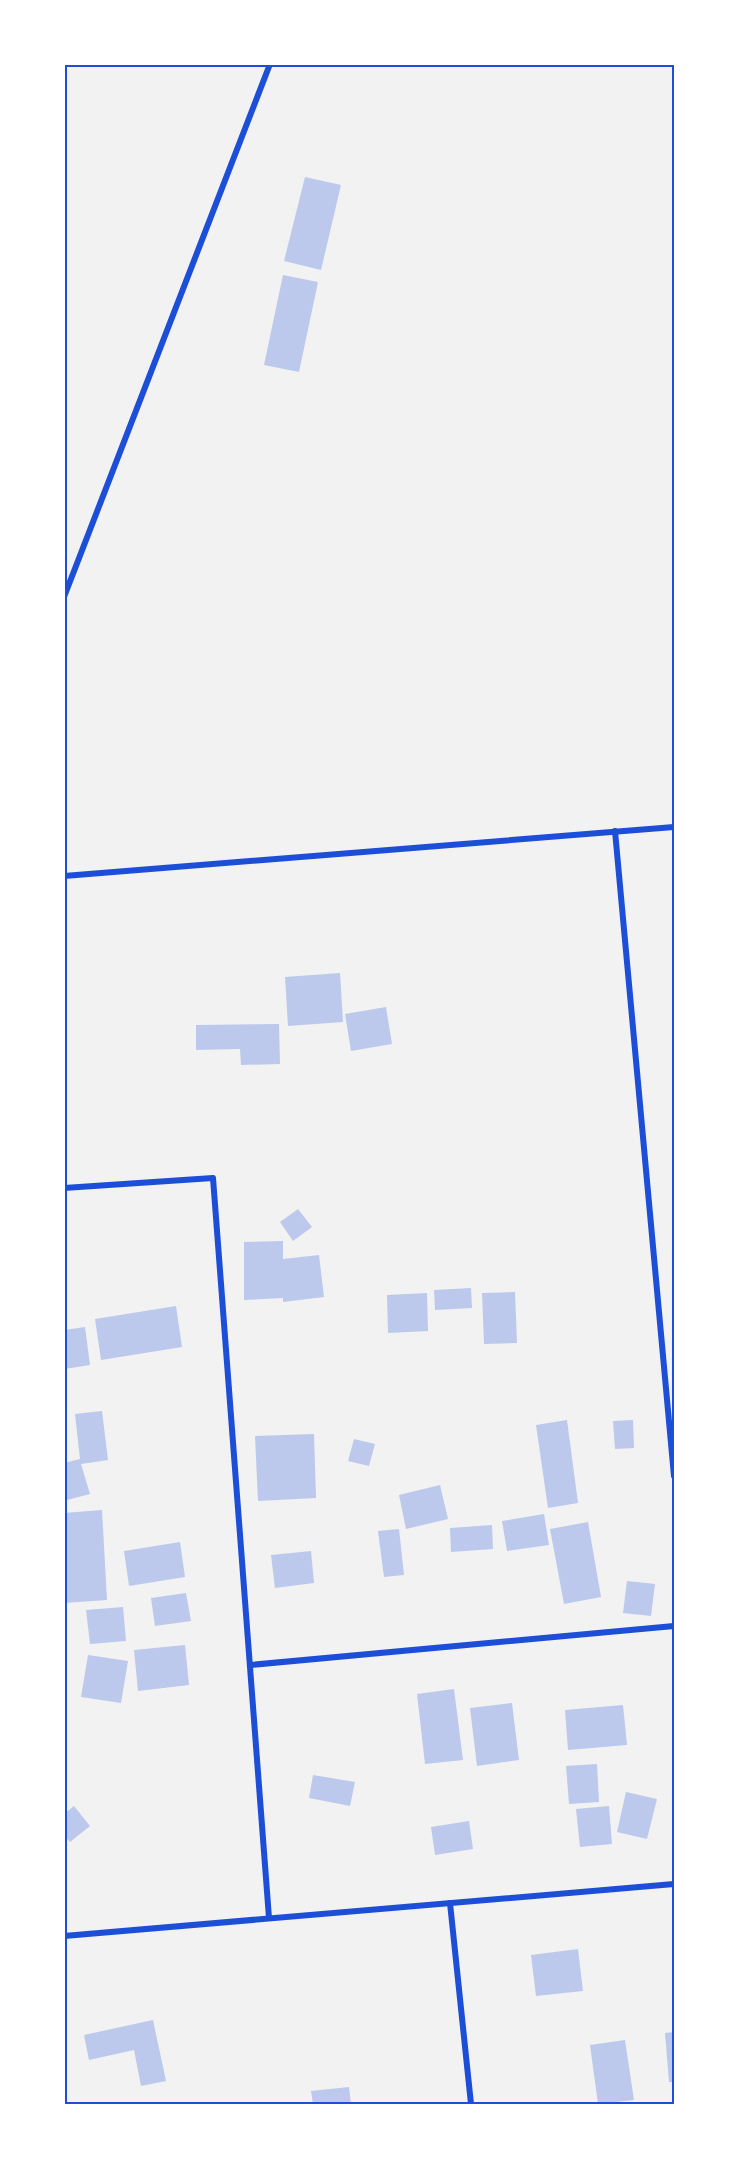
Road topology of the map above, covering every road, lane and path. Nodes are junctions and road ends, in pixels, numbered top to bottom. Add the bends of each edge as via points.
1 (270, 64) edge
2 (64, 597) edge
3 (675, 826) edge
4 (615, 831) junction
5 (64, 876) edge
6 (64, 1188) edge
7 (675, 1476) edge
8 (675, 1626) edge
9 (250, 1665) junction
10 (675, 1884) edge
11 (450, 1903) junction
12 (269, 1918) junction
13 (64, 1936) edge
14 (471, 2104) edge

1 - 2 street
3 - 4 street
4 - 5 street
4 - 7 street
6 - 9 street via 213,1178
8 - 9 street
9 - 12 street
10 - 11 street
11 - 12 street
11 - 14 street
12 - 13 street

